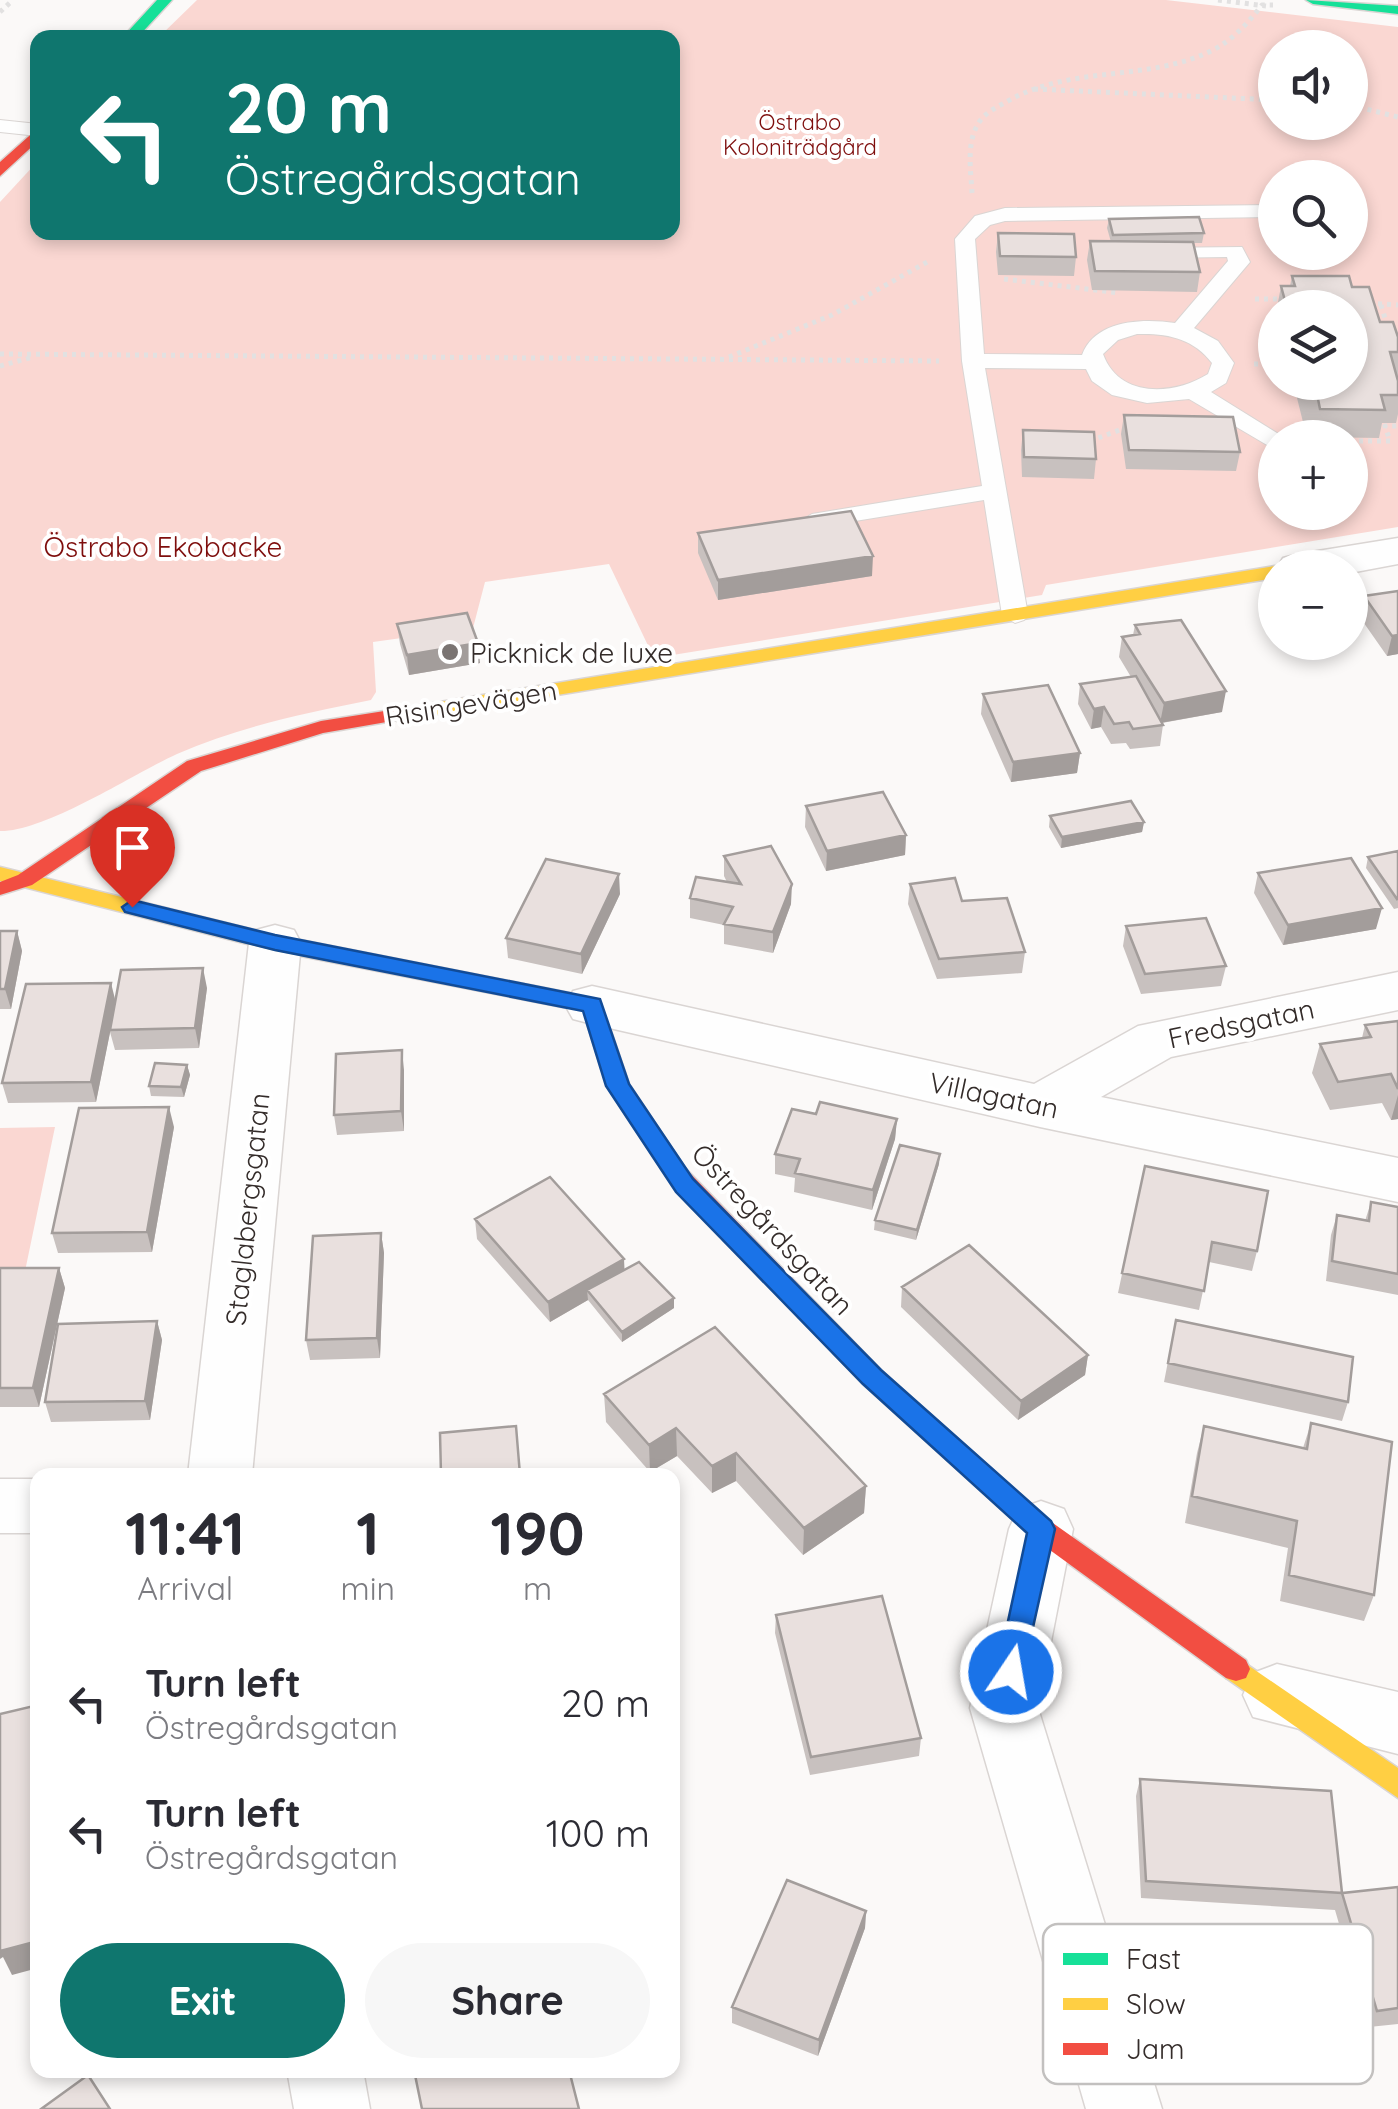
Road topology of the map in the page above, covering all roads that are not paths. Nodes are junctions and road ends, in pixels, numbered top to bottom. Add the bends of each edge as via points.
1 (165, 0) edge
2 (1313, 0) edge
3 (1398, 10) edge
4 (137, 30) edge
5 (0, 126) edge
6 (30, 130) edge
7 (30, 139) edge
8 (0, 170) edge
9 (1258, 211) edge
10 (1258, 221) edge
11 (1236, 251) junction
12 (1125, 252) edge
13 (1180, 331) junction
14 (973, 361) junction
15 (1092, 362) junction
16 (1196, 393) junction
17 (1258, 430) edge
18 (997, 491) junction
19 (785, 526) edge
20 (1398, 551) edge
21 (1368, 556) edge
22 (1258, 575) edge
23 (1015, 615) junction
24 (0, 874) edge
25 (25, 880) junction
26 (0, 890) edge
27 (275, 942) junction
28 (1398, 991) edge
29 (592, 1005) junction
30 (1040, 1106) junction
31 (1398, 1180) edge
32 (221, 1468) edge
33 (0, 1506) edge
34 (30, 1506) edge
35 (1041, 1529) junction
36 (1264, 1692) junction
37 (1398, 1723) edge
38 (1398, 1785) edge
39 (1069, 1924) edge
40 (326, 2078) edge
41 (1117, 2084) edge
42 (332, 2109) edge
43 (1124, 2109) edge

1 - 4 street
2 - 3 street
5 - 6 lane
7 - 8 street
9 - 14 lane via 995,215 969,231
10 - 11 lane
11 - 12 lane
11 - 13 lane via 1239,262
13 - 15 lane via 1119,331 1096,345
13 - 16 lane via 1214,349 1222,364 1212,384
14 - 15 lane
14 - 18 lane
15 - 16 lane via 1126,391
16 - 17 lane
18 - 19 lane
18 - 23 lane
20 - 21 street
22 - 23 street, Risingevägen
23 - 25 street, Risingevägen via 321,727 194,766
24 - 25 street
25 - 26 street, Risingevägen
25 - 27 street
27 - 29 street
27 - 32 street, Staglabergsgatan
28 - 30 street, Fredsgatan via 1157,1040
29 - 30 street, Villagatan
29 - 35 street, Östregårdsgatan via 618,1086 685,1186 872,1377
30 - 31 street, Villagatan
33 - 34 street
35 - 36 street, Östregårdsgatan
35 - 39 street via 1004,1708
36 - 37 street
36 - 38 street, Östregårdsgatan
40 - 42 street
41 - 43 street

